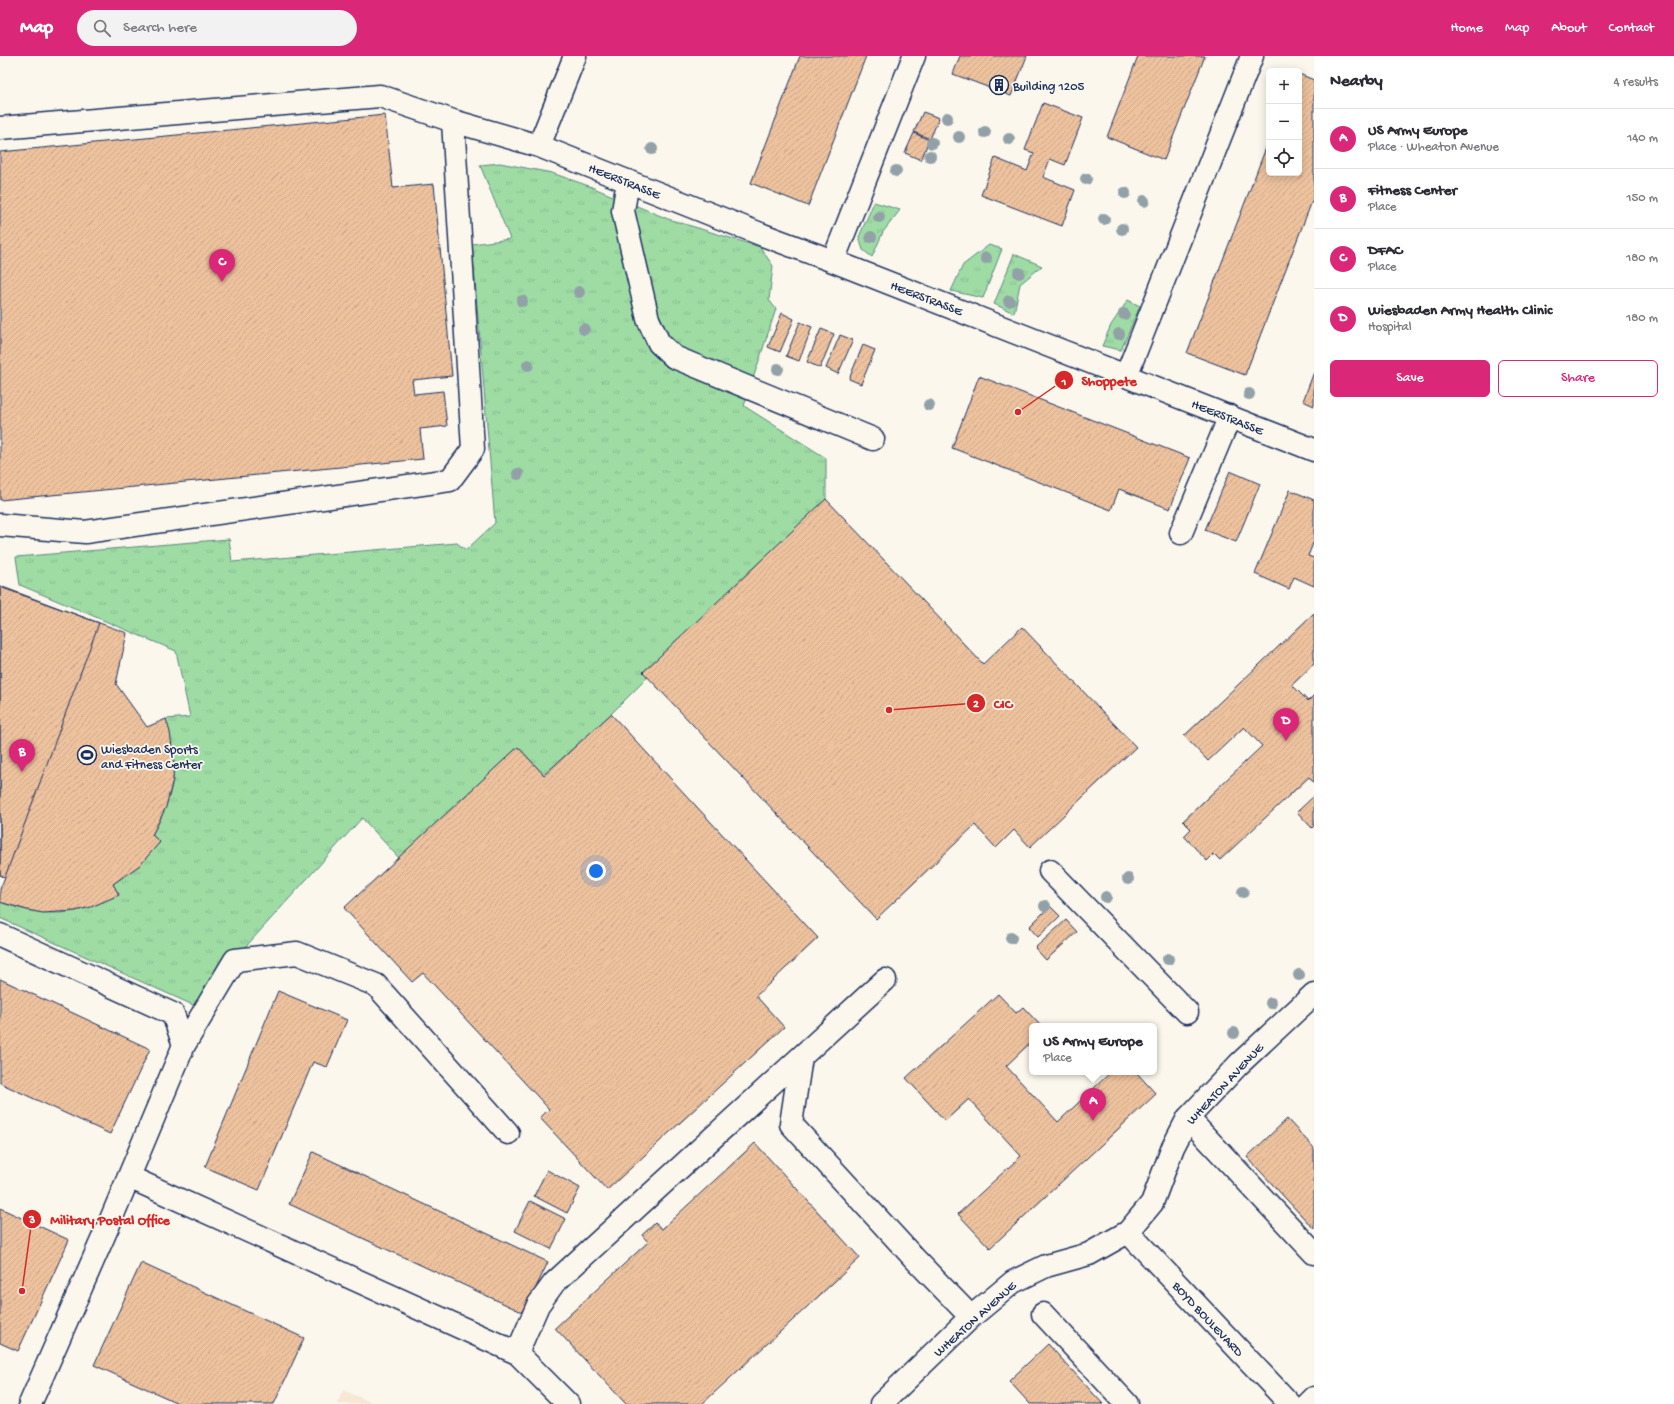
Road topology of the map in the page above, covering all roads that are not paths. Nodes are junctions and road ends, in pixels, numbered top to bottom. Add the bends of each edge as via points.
1 (575, 56) edge
2 (914, 56) edge
3 (1252, 56) edge
4 (453, 121) junction
5 (0, 128) edge
6 (539, 146) junction
7 (628, 181) junction
8 (833, 261) junction
9 (1126, 376) junction
10 (1230, 416) junction
11 (873, 439) dead end
12 (1314, 450) edge
13 (0, 525) edge
14 (1181, 533) dead end
15 (1050, 871) dead end
16 (0, 935) edge
17 (886, 980) dead end
18 (1314, 994) edge
19 (1187, 1012) dead end
20 (184, 1045) junction
21 (801, 1057) junction
22 (1188, 1118) junction
23 (508, 1132) dead end
24 (129, 1177) junction
25 (1128, 1232) junction
26 (1314, 1253) edge
27 (1043, 1314) dead end
28 (972, 1317) junction
29 (517, 1353) junction
30 (1314, 1398) edge
31 (30, 1404) edge
32 (568, 1404) edge
33 (881, 1404) edge
34 (1127, 1404) edge
35 (1290, 1404) edge
36 (1308, 1404) edge

1 - 6 street
2 - 8 street
3 - 9 street
4 - 5 street, HEERSTRASSE via 380,96
4 - 6 street, HEERSTRASSE
4 - 13 street via 473,449 450,480 85,532
6 - 7 street, HEERSTRASSE
7 - 8 street, HEERSTRASSE
7 - 11 street via 623,211 648,319 659,343 674,357
8 - 9 street, HEERSTRASSE
9 - 10 street, HEERSTRASSE
10 - 12 street, HEERSTRASSE
10 - 14 street
15 - 19 street
16 - 20 street via 173,1014
17 - 21 street
18 - 22 street, WHEATON AVENUE via 1239,1064
20 - 23 street via 235,960 297,954 376,986
20 - 24 street
21 - 28 street via 791,1124
21 - 29 street via 554,1283 538,1305
22 - 25 street, WHEATON AVENUE via 1172,1147 1152,1203
22 - 26 street
24 - 29 street
24 - 31 street
25 - 28 street, WHEATON AVENUE via 1089,1254 1046,1266 1013,1282
25 - 35 street, BOYD BOULEVARD
27 - 34 street
28 - 33 street, WHEATON AVENUE
29 - 32 street
30 - 36 street

